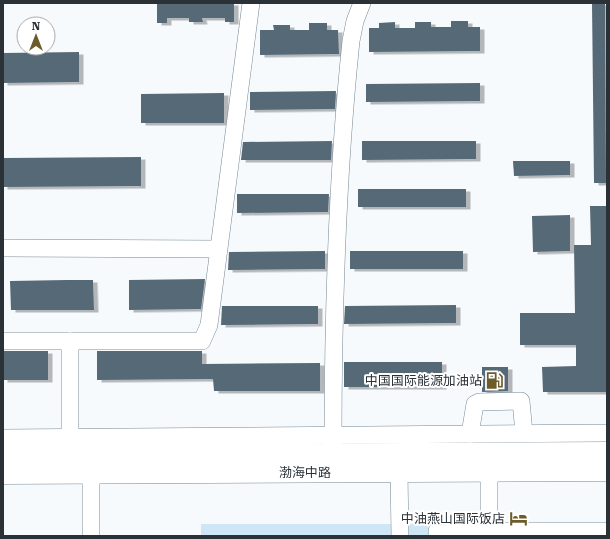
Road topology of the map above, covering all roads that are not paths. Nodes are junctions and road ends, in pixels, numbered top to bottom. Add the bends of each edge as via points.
1 (251, 3) edge
2 (362, 3) edge
3 (3, 248) edge
4 (218, 249) junction
5 (3, 341) edge
6 (70, 341) junction
7 (524, 433) junction
8 (607, 433) edge
9 (333, 434) junction
10 (470, 434) junction
11 (70, 437) junction
12 (3, 438) edge
13 (607, 452) edge
14 (333, 455) junction
15 (3, 456) edge
16 (607, 470) edge
17 (488, 471) junction
18 (399, 472) junction
19 (3, 473) edge
20 (91, 473) junction
21 (488, 531) junction
22 (91, 536) edge
23 (400, 536) edge
24 (437, 536) edge
25 (605, 536) edge

1 - 4 street
2 - 9 street via 351,41 339,172 333,330
3 - 4 street
4 - 6 street via 209,325 202,341
5 - 6 street
6 - 11 street
7 - 8 street
7 - 10 street
7 - 10 street via 521,401 475,404
9 - 10 street
9 - 11 street
9 - 14 street
11 - 12 street
13 - 14 main road, 渤海中路
14 - 15 main road, 渤海中路
16 - 17 main road, 渤海中路
17 - 18 main road, 渤海中路
17 - 21 street
18 - 20 main road, 渤海中路
18 - 23 street
19 - 20 main road, 渤海中路
20 - 22 street
21 - 24 street via 437,531
21 - 25 street via 605,531

